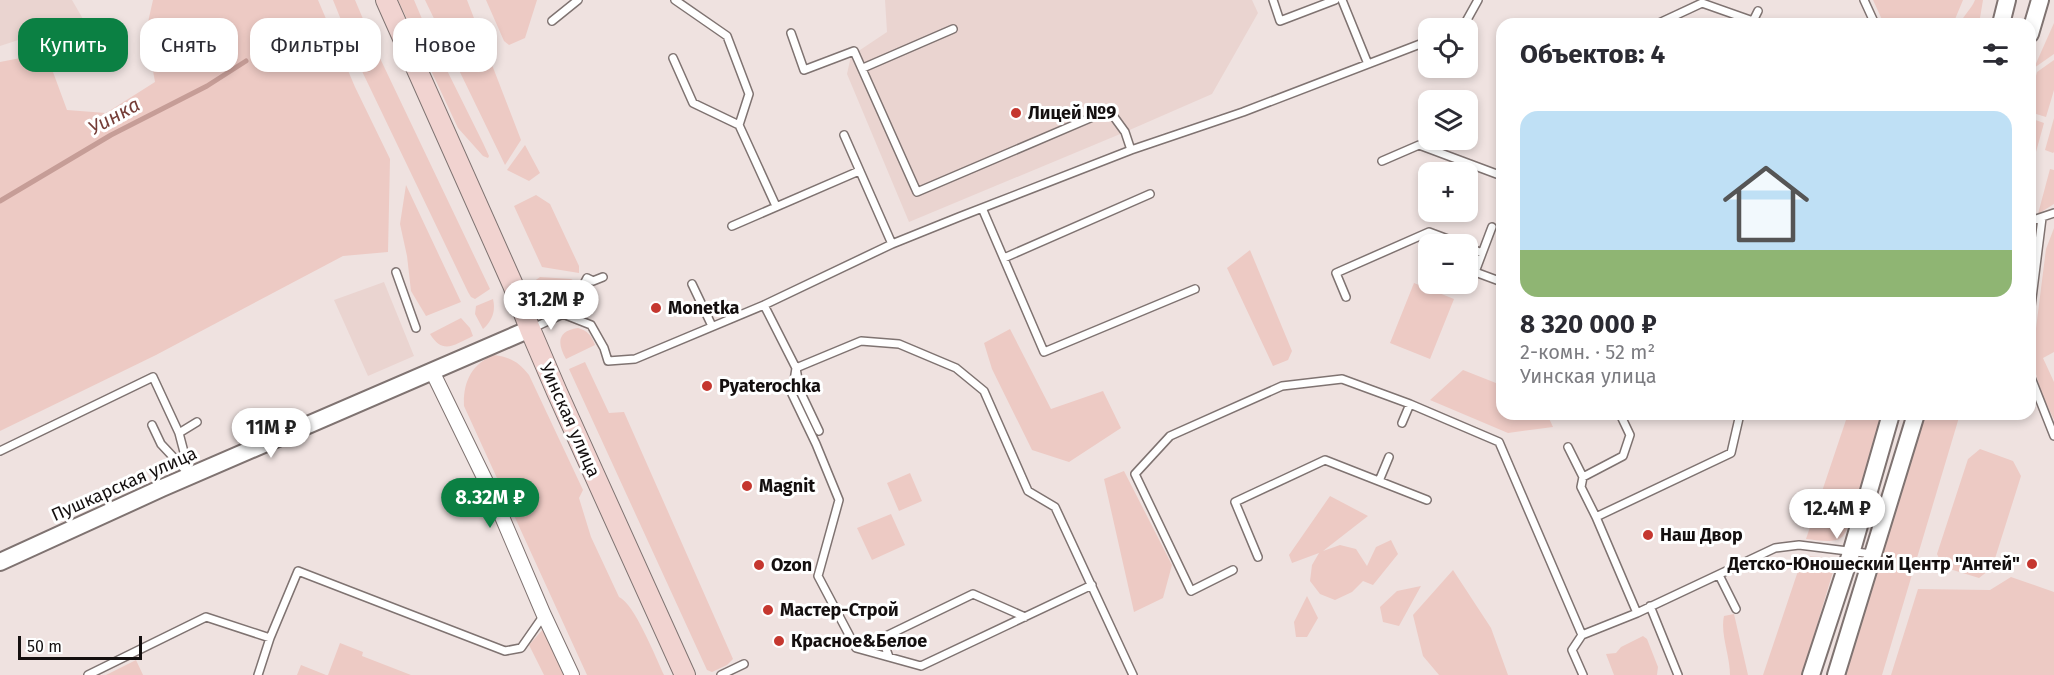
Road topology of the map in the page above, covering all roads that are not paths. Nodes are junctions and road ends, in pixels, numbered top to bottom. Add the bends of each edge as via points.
1 (386, 0) edge
2 (578, 0) edge
3 (675, 0) edge
4 (1273, 0) edge
5 (1335, 0) edge
6 (1342, 0) edge
7 (1478, 0) edge
8 (1864, 0) edge
9 (2007, 0) edge
10 (2040, 0) edge
11 (1758, 11) dead end
12 (1468, 18) edge
13 (1670, 18) edge
14 (1740, 18) edge
15 (1755, 18) edge
16 (1872, 18) edge
17 (2002, 18) edge
18 (2035, 18) edge
19 (552, 21) dead end
20 (953, 29) dead end
21 (791, 33) dead end
22 (1418, 45) edge
23 (673, 58) dead end
24 (1368, 64) junction
25 (863, 68) junction
26 (739, 125) junction
27 (844, 135) dead end
28 (1131, 150) junction
29 (1382, 160) dead end
30 (859, 171) junction
31 (1496, 174) edge
32 (1150, 194) dead end
33 (776, 206) junction
34 (982, 208) junction
35 (2054, 213) edge
36 (2042, 218) junction
37 (2036, 220) edge
38 (732, 226) dead end
39 (1492, 228) dead end
40 (1418, 237) edge
41 (892, 244) junction
42 (1478, 251) edge
43 (1482, 253) junction
44 (1004, 258) junction
45 (1478, 259) edge
46 (2036, 266) edge
47 (396, 272) dead end
48 (1478, 273) edge
49 (603, 277) dead end
50 (1496, 280) edge
51 (692, 284) dead end
52 (1196, 289) dead end
53 (1346, 297) dead end
54 (764, 305) junction
55 (563, 314) junction
56 (712, 326) junction
57 (416, 328) dead end
58 (530, 329) junction
59 (796, 368) junction
60 (432, 371) junction
61 (2036, 390) edge
62 (1410, 404) junction
63 (1623, 420) edge
64 (1739, 420) edge
65 (1889, 420) edge
66 (1914, 420) edge
67 (197, 422) dead end
68 (1402, 423) dead end
69 (152, 425) dead end
70 (819, 430) dead end
71 (179, 433) junction
72 (2054, 436) edge
73 (1568, 447) dead end
74 (0, 451) edge
75 (1389, 457) dead end
76 (190, 475) junction
77 (1583, 477) junction
78 (1379, 481) junction
79 (1427, 500) dead end
80 (1596, 517) junction
81 (1852, 550) junction
82 (1872, 554) junction
83 (1258, 557) dead end
84 (0, 562) edge
85 (1233, 570) dead end
86 (1719, 575) junction
87 (1092, 585) junction
88 (1650, 606) junction
89 (1736, 609) dead end
90 (1637, 612) junction
91 (544, 615) junction
92 (1024, 617) junction
93 (1582, 635) junction
94 (270, 638) junction
95 (889, 657) junction
96 (744, 664) dead end
97 (88, 675) edge
98 (258, 675) edge
99 (572, 675) edge
100 (685, 675) edge
101 (721, 675) edge
102 (1133, 675) edge
103 (1583, 675) edge
104 (1678, 675) edge
105 (1811, 675) edge
106 (1836, 675) edge

1 - 58 main road, Уинская улица
2 - 19 lane
3 - 26 lane via 727,36 749,94
4 - 5 lane via 1280,21
6 - 24 lane
7 - 12 lane
8 - 16 lane
9 - 17 street
10 - 18 street
11 - 15 lane
13 - 14 lane via 1702,3
20 - 25 lane
21 - 25 lane via 804,70 854,51
22 - 24 lane
23 - 26 lane via 693,103
24 - 28 lane
25 - 28 lane via 917,192 1109,110 1125,132
26 - 33 lane
27 - 30 lane
28 - 34 lane
29 - 31 lane via 1419,145
30 - 33 lane
30 - 41 lane
32 - 44 lane
33 - 38 lane
34 - 41 lane
34 - 44 lane
35 - 36 lane
36 - 37 lane
36 - 46 lane
39 - 43 lane
40 - 53 lane via 1336,273
41 - 54 lane
42 - 43 lane
43 - 45 lane
44 - 52 lane via 1044,352
47 - 57 lane
48 - 50 lane
49 - 55 lane via 593,281 587,278 573,305
51 - 56 lane
54 - 56 lane
54 - 59 lane
55 - 56 lane via 591,325 608,361 635,359
55 - 58 lane
58 - 60 street, Пушкарская улица
58 - 100 main road, Уинская улица
59 - 70 lane via 800,391
59 - 87 lane via 861,341 899,344 956,368 984,391 1028,491 1056,507
59 - 95 lane via 792,394 839,500 818,576 856,648
60 - 76 street, Пушкарская улица
60 - 91 street via 494,498
61 - 72 lane
62 - 68 lane
62 - 85 lane via 1342,380 1282,386 1170,436 1135,474 1191,591
62 - 93 lane via 1498,442
63 - 77 lane via 1630,435 1623,456
64 - 80 lane via 1731,453
65 - 81 street
66 - 82 street
67 - 71 lane
69 - 76 lane via 161,444
71 - 74 lane via 153,377
71 - 76 lane
73 - 77 lane
75 - 78 lane
76 - 84 street, Пушкарская улица
77 - 80 lane via 1581,487
78 - 79 lane
78 - 83 lane via 1324,460 1235,502
80 - 90 lane
81 - 82 lane
81 - 86 lane via 1790,545 1760,554
81 - 105 street
82 - 106 street
86 - 88 lane
86 - 89 lane
87 - 92 lane
87 - 102 lane
88 - 90 lane
88 - 104 lane
90 - 93 lane
91 - 94 lane via 521,648 505,651 298,571
91 - 99 street
92 - 95 lane via 921,666
92 - 95 lane via 973,594 882,638
93 - 103 lane via 1572,650
94 - 97 lane via 206,617
94 - 98 lane
96 - 101 lane

